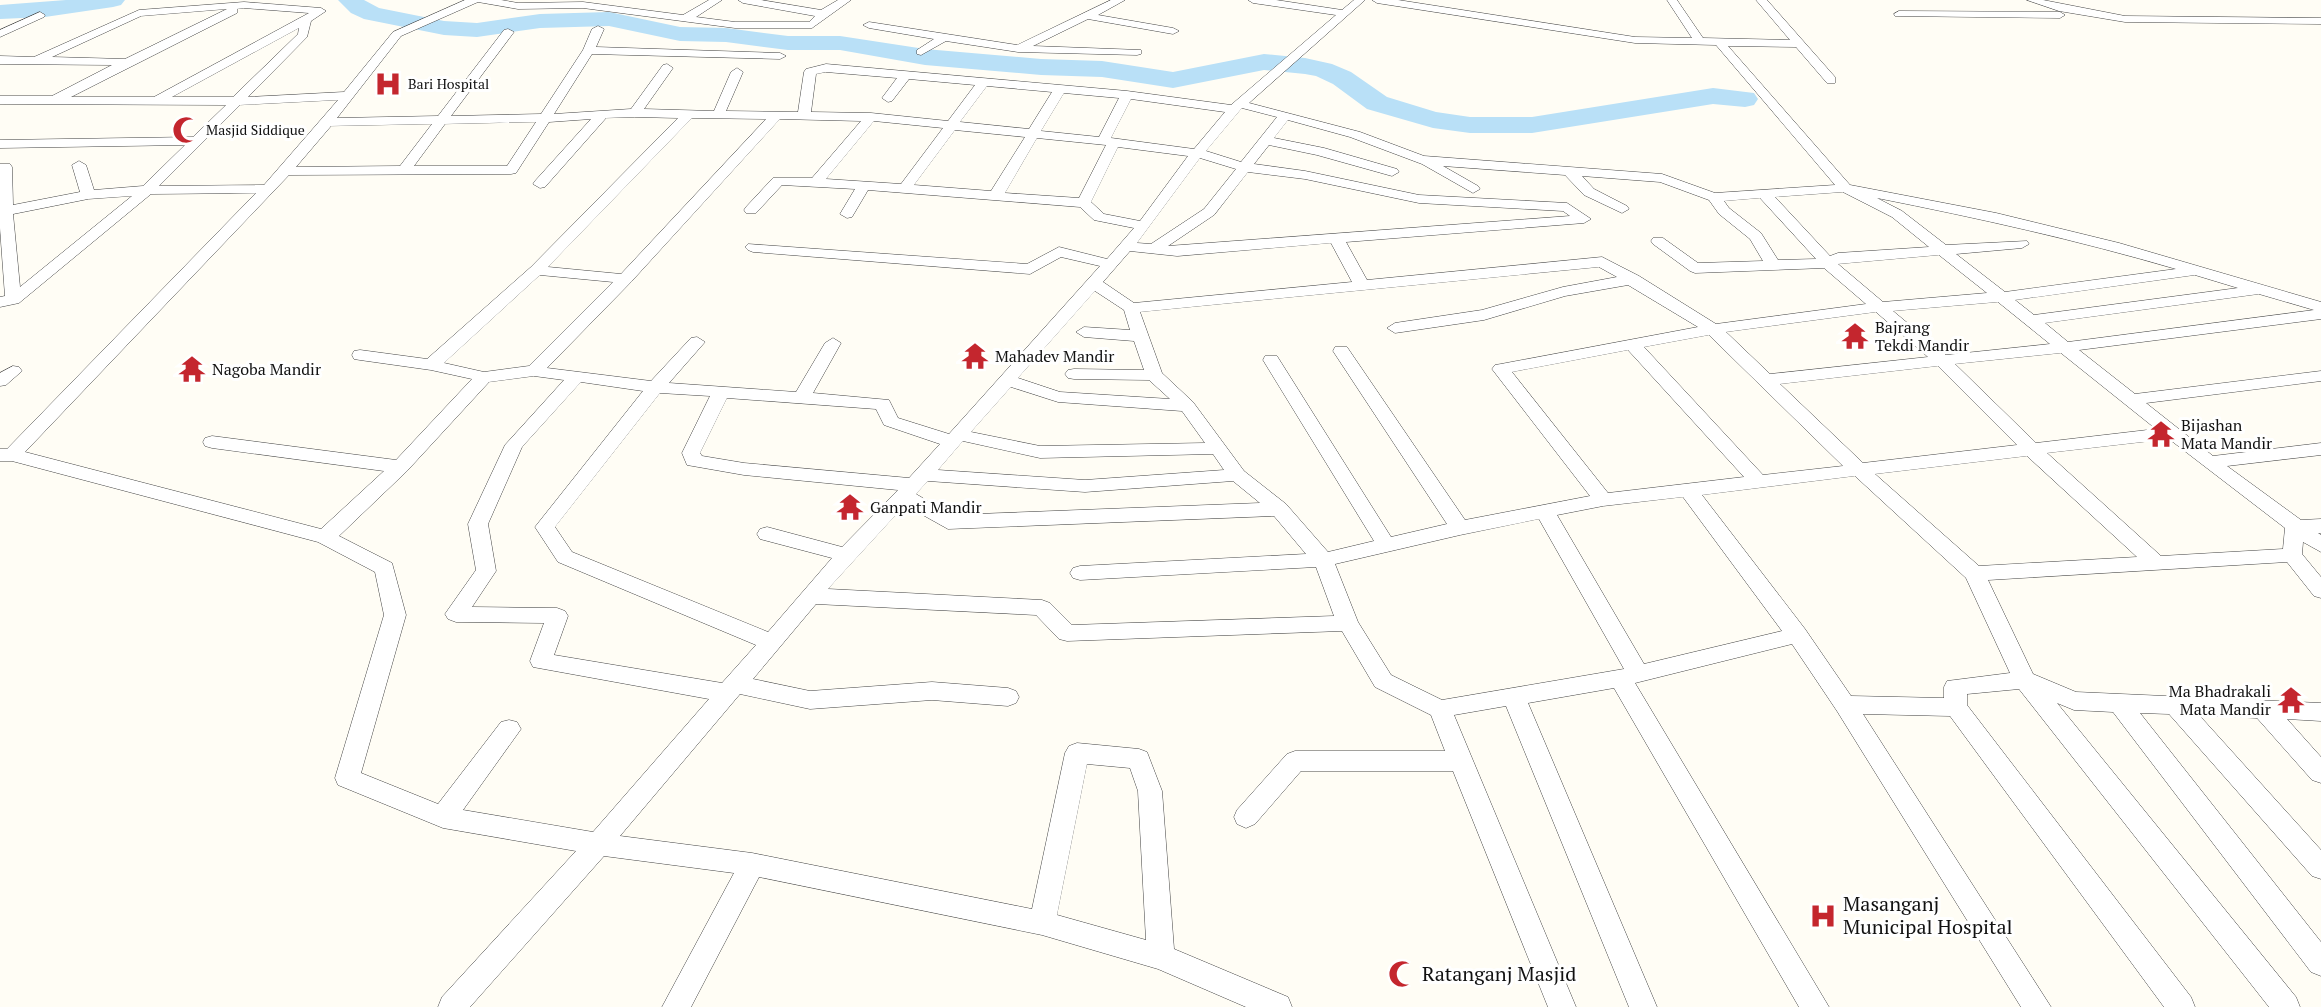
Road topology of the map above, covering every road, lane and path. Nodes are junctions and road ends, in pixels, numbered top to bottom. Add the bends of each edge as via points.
1 (474, 0) edge
2 (481, 0) edge
3 (717, 0) edge
4 (743, 0) edge
5 (846, 0) edge
6 (1120, 0) edge
7 (1253, 0) edge
8 (1360, 0) edge
9 (1377, 0) edge
10 (1672, 0) edge
11 (1761, 0) edge
12 (2032, 0) edge
13 (777, 2) edge
14 (456, 3) edge
15 (244, 5) junction
16 (1344, 13) junction
17 (823, 14) junction
18 (1899, 14) dead end
19 (40, 15) dead end
20 (1088, 16) junction
21 (2108, 16) junction
22 (685, 18) junction
23 (306, 20) junction
24 (2321, 21) edge
25 (748, 25) junction
26 (868, 25) dead end
27 (598, 29) dead end
28 (1173, 31) dead end
29 (508, 32) dead end
30 (1, 33) edge
31 (944, 37) junction
32 (1701, 43) junction
33 (1719, 43) junction
34 (1801, 44) junction
35 (1017, 49) junction
36 (589, 50) junction
37 (921, 52) dead end
38 (1137, 52) dead end
39 (780, 56) dead end
40 (0, 60) edge
41 (35, 61) junction
42 (1008, 61) dead end
43 (126, 63) junction
44 (668, 68) dead end
45 (737, 72) dead end
46 (905, 76) junction
47 (1831, 80) dead end
48 (982, 84) junction
49 (1060, 89) junction
50 (1127, 95) junction
51 (348, 96) junction
52 (888, 98) dead end
53 (0, 100) edge
54 (156, 101) junction
55 (53, 102) junction
56 (236, 102) junction
57 (1237, 106) junction
58 (635, 113) junction
59 (690, 113) junction
60 (719, 113) junction
61 (778, 114) junction
62 (804, 114) junction
63 (602, 115) junction
64 (1285, 115) junction
65 (871, 117) junction
66 (545, 118) junction
67 (440, 121) junction
68 (327, 122) junction
69 (953, 126) junction
70 (1337, 130) junction
71 (1033, 134) junction
72 (1266, 140) junction
73 (195, 141) junction
74 (1109, 141) junction
75 (0, 144) edge
76 (1319, 151) junction
77 (1197, 153) junction
78 (1422, 160) junction
79 (79, 165) dead end
80 (5, 167) dead end
81 (1244, 167) junction
82 (404, 170) junction
83 (285, 171) junction
84 (1569, 171) junction
85 (1392, 172) dead end
86 (816, 182) junction
87 (540, 184) dead end
88 (864, 186) junction
89 (905, 188) junction
90 (1845, 188) junction
91 (267, 189) junction
92 (1473, 189) dead end
93 (147, 190) junction
94 (1764, 194) junction
95 (88, 195) junction
96 (996, 195) junction
97 (1714, 197) junction
98 (1084, 203) junction
99 (1622, 209) dead end
100 (751, 210) dead end
101 (3, 212) edge
102 (847, 214) dead end
103 (1144, 226) junction
104 (1336, 238) junction
105 (1658, 241) dead end
106 (2022, 244) dead end
107 (1127, 246) junction
108 (753, 247) dead end
109 (1153, 249) junction
110 (1939, 249) junction
111 (1828, 263) junction
112 (1110, 264) junction
113 (1773, 265) junction
114 (536, 270) junction
115 (2199, 270) junction
116 (625, 279) junction
117 (1633, 279) junction
118 (1094, 283) junction
119 (1363, 287) junction
120 (2263, 289) junction
121 (2002, 297) junction
122 (6, 301) edge
123 (1880, 307) junction
124 (2321, 307) edge
125 (1131, 308) junction
126 (2321, 314) edge
127 (2031, 320) junction
128 (1395, 328) dead end
129 (1713, 329) junction
130 (1084, 332) dead end
131 (1139, 336) junction
132 (697, 342) dead end
133 (833, 343) dead end
134 (1633, 345) junction
135 (2065, 347) junction
136 (1341, 351) dead end
137 (360, 355) dead end
138 (1272, 360) dead end
139 (1940, 360) junction
140 (431, 365) junction
141 (534, 371) junction
142 (1074, 374) dead end
143 (1154, 375) junction
144 (2321, 376) edge
145 (484, 377) junction
146 (577, 377) junction
147 (1007, 380) junction
148 (1765, 380) junction
149 (655, 387) junction
150 (721, 392) junction
151 (802, 397) junction
152 (2131, 400) junction
153 (1187, 406) junction
154 (2172, 433) junction
155 (956, 438) junction
156 (212, 442) dead end
157 (1218, 448) junction
158 (2321, 449) edge
159 (2032, 450) junction
160 (6, 455) edge
161 (2209, 462) junction
162 (400, 467) junction
163 (1859, 470) junction
164 (1237, 475) junction
165 (1760, 483) junction
166 (913, 485) junction
167 (1688, 490) junction
168 (1603, 500) junction
169 (1279, 509) junction
170 (1545, 512) junction
171 (2321, 526) edge
172 (2295, 527) junction
173 (1460, 528) junction
174 (767, 534) dead end
175 (325, 537) junction
176 (1386, 545) junction
177 (2321, 545) edge
178 (846, 555) junction
179 (2292, 555) junction
180 (1323, 560) junction
181 (2155, 562) junction
182 (1080, 573) dead end
183 (1974, 574) junction
184 (2321, 591) edge
185 (810, 596) junction
186 (1348, 623) junction
187 (1797, 635) junction
188 (771, 642) junction
189 (1629, 676) junction
190 (2025, 680) junction
191 (731, 688) junction
192 (1008, 697) dead end
193 (1514, 697) junction
194 (2119, 703) junction
195 (1845, 705) junction
196 (2176, 706) junction
197 (1956, 707) junction
198 (1440, 709) junction
199 (2265, 710) junction
200 (2321, 712) edge
201 (509, 729) dead end
202 (1461, 761) junction
203 (2321, 772) edge
204 (443, 817) junction
205 (1246, 817) dead end
206 (598, 844) junction
207 (752, 864) junction
208 (2321, 868) edge
209 (1042, 923) junction
210 (1161, 957) junction
211 (2321, 963) edge
212 (452, 1007) edge
213 (676, 1007) edge
214 (1278, 1007) edge
215 (1562, 1007) edge
216 (1643, 1007) edge
217 (1815, 1007) edge
218 (2037, 1007) edge
219 (2181, 1007) edge
220 (2286, 1007) edge

1 - 14 street
2 - 22 street via 524,6 583,5
3 - 22 street
4 - 13 street
5 - 17 street
6 - 20 street
7 - 16 street
8 - 16 street
9 - 32 street via 1635,40
10 - 32 street
11 - 34 street
12 - 21 street
13 - 17 street
13 - 25 street
14 - 51 street via 397,34
15 - 23 street via 321,11
15 - 41 street via 139,13
15 - 43 street
16 - 57 street
17 - 25 street via 812,25
18 - 21 street
19 - 30 street
20 - 28 street
20 - 35 street
21 - 24 street
22 - 25 street
23 - 54 street
23 - 56 street via 303,35
26 - 31 street
27 - 36 street
29 - 67 street
31 - 35 street
31 - 37 street
32 - 33 street
33 - 34 street
33 - 90 street
34 - 47 street
35 - 38 street
35 - 42 street
36 - 39 street
36 - 66 street
40 - 41 street
41 - 43 street
43 - 55 street
44 - 58 street
45 - 60 street
46 - 48 street
46 - 52 street
46 - 62 street via 815,70 808,75
48 - 49 street
48 - 69 street
49 - 50 street
49 - 71 street
50 - 57 street
50 - 74 street
51 - 56 street
51 - 68 street
53 - 55 street
54 - 55 street
54 - 56 street
56 - 73 street
57 - 64 street
57 - 77 street
58 - 59 street
58 - 63 street
59 - 60 street
59 - 114 street
60 - 61 street
61 - 62 street
61 - 116 street
62 - 65 street
63 - 66 street
63 - 87 street
64 - 70 street
64 - 72 street
65 - 69 street
65 - 86 street
66 - 67 street
66 - 82 street via 511,170
67 - 68 street
67 - 82 street
68 - 83 street
69 - 71 street
69 - 89 street
70 - 76 street
70 - 78 street via 1393,146
71 - 74 street
71 - 96 street
72 - 76 street
72 - 81 street
73 - 75 street
73 - 93 street
74 - 77 street
74 - 98 street
76 - 85 street
77 - 81 street
77 - 103 street
78 - 84 street
78 - 92 street
79 - 95 street
80 - 101 street
81 - 104 street via 1419,199 1567,207 1584,219
81 - 109 street via 1209,212
82 - 83 street
83 - 91 street
84 - 97 street via 1662,178
84 - 99 street via 1589,192
86 - 88 street
86 - 100 street via 778,181
88 - 89 street
88 - 102 street
89 - 96 street
90 - 94 street
90 - 110 street via 1897,214
90 - 115 street via 1996,217
91 - 93 street
91 - 160 street
93 - 95 street
93 - 122 street
94 - 97 street
94 - 111 street
95 - 101 street
96 - 98 street
97 - 113 street via 1724,211 1756,236
98 - 103 street via 1099,217
101 - 122 street
103 - 107 street
104 - 109 street via 1177,251
104 - 119 street
105 - 113 street via 1695,268
106 - 110 street
107 - 109 street
107 - 112 street
108 - 112 street via 1030,269 1059,252
110 - 111 street via 1838,258
110 - 121 street
111 - 113 street
111 - 123 street
112 - 118 street
114 - 116 street
114 - 140 street
115 - 120 street
115 - 121 street
116 - 141 street
117 - 119 street via 1602,262
117 - 128 street via 1563,292 1484,315
117 - 129 street
118 - 125 street
118 - 147 street
119 - 125 street
120 - 124 street
120 - 127 street
121 - 123 street
121 - 127 street
123 - 129 street
123 - 139 street
125 - 131 street
126 - 135 street
127 - 135 street
129 - 134 street
129 - 148 street
130 - 131 street
131 - 143 street
132 - 149 street
133 - 151 street
134 - 165 street
134 - 168 street via 1501,369
135 - 139 street
135 - 152 street
136 - 173 street
137 - 140 street
138 - 176 street
139 - 148 street
139 - 159 street
140 - 145 street
141 - 145 street
141 - 146 street
142 - 143 street
143 - 153 street
144 - 152 street
145 - 162 street
146 - 149 street
146 - 191 street via 514,445 478,524 486,570 456,614 557,616 542,662
147 - 153 street via 1058,397
147 - 155 street
148 - 163 street
149 - 150 street
149 - 188 street via 545,527 565,557
150 - 151 street
150 - 166 street via 691,453 694,461
151 - 155 street via 883,405 890,421
152 - 154 street
153 - 157 street
154 - 159 street
154 - 161 street
155 - 157 street via 1040,452
155 - 166 street
156 - 162 street
157 - 164 street
158 - 161 street
159 - 163 street
159 - 181 street
160 - 175 street
161 - 172 street
162 - 175 street
163 - 165 street
163 - 183 street
164 - 166 street via 1085,486
164 - 169 street
165 - 167 street
166 - 169 street via 948,522
166 - 178 street
167 - 168 street
167 - 187 street
168 - 170 street
169 - 180 street
170 - 173 street
170 - 189 street
171 - 172 street
172 - 177 street
172 - 179 street
173 - 176 street
174 - 178 street
175 - 204 street via 385,568 395,615 347,778
176 - 180 street
178 - 185 street
179 - 181 street
179 - 184 street
180 - 182 street
180 - 186 street
181 - 183 street
183 - 190 street
185 - 186 street via 1042,608 1067,633
185 - 188 street
186 - 198 street via 1383,681
187 - 189 street
187 - 195 street
188 - 191 street
189 - 193 street
189 - 217 street
190 - 194 street via 2074,701
190 - 197 street via 1955,687
190 - 220 street
191 - 192 street via 810,700 932,691
191 - 206 street
193 - 198 street
193 - 216 street
194 - 196 street
194 - 211 street
195 - 197 street
195 - 218 street
196 - 199 street
196 - 208 street
197 - 219 street
198 - 202 street
199 - 200 street
199 - 203 street
201 - 204 street
202 - 205 street via 1295,761
202 - 215 street
204 - 206 street
206 - 207 street
206 - 212 street
207 - 209 street
207 - 213 street
209 - 210 street
209 - 210 street via 1077,753 1139,759 1150,791
210 - 214 street

